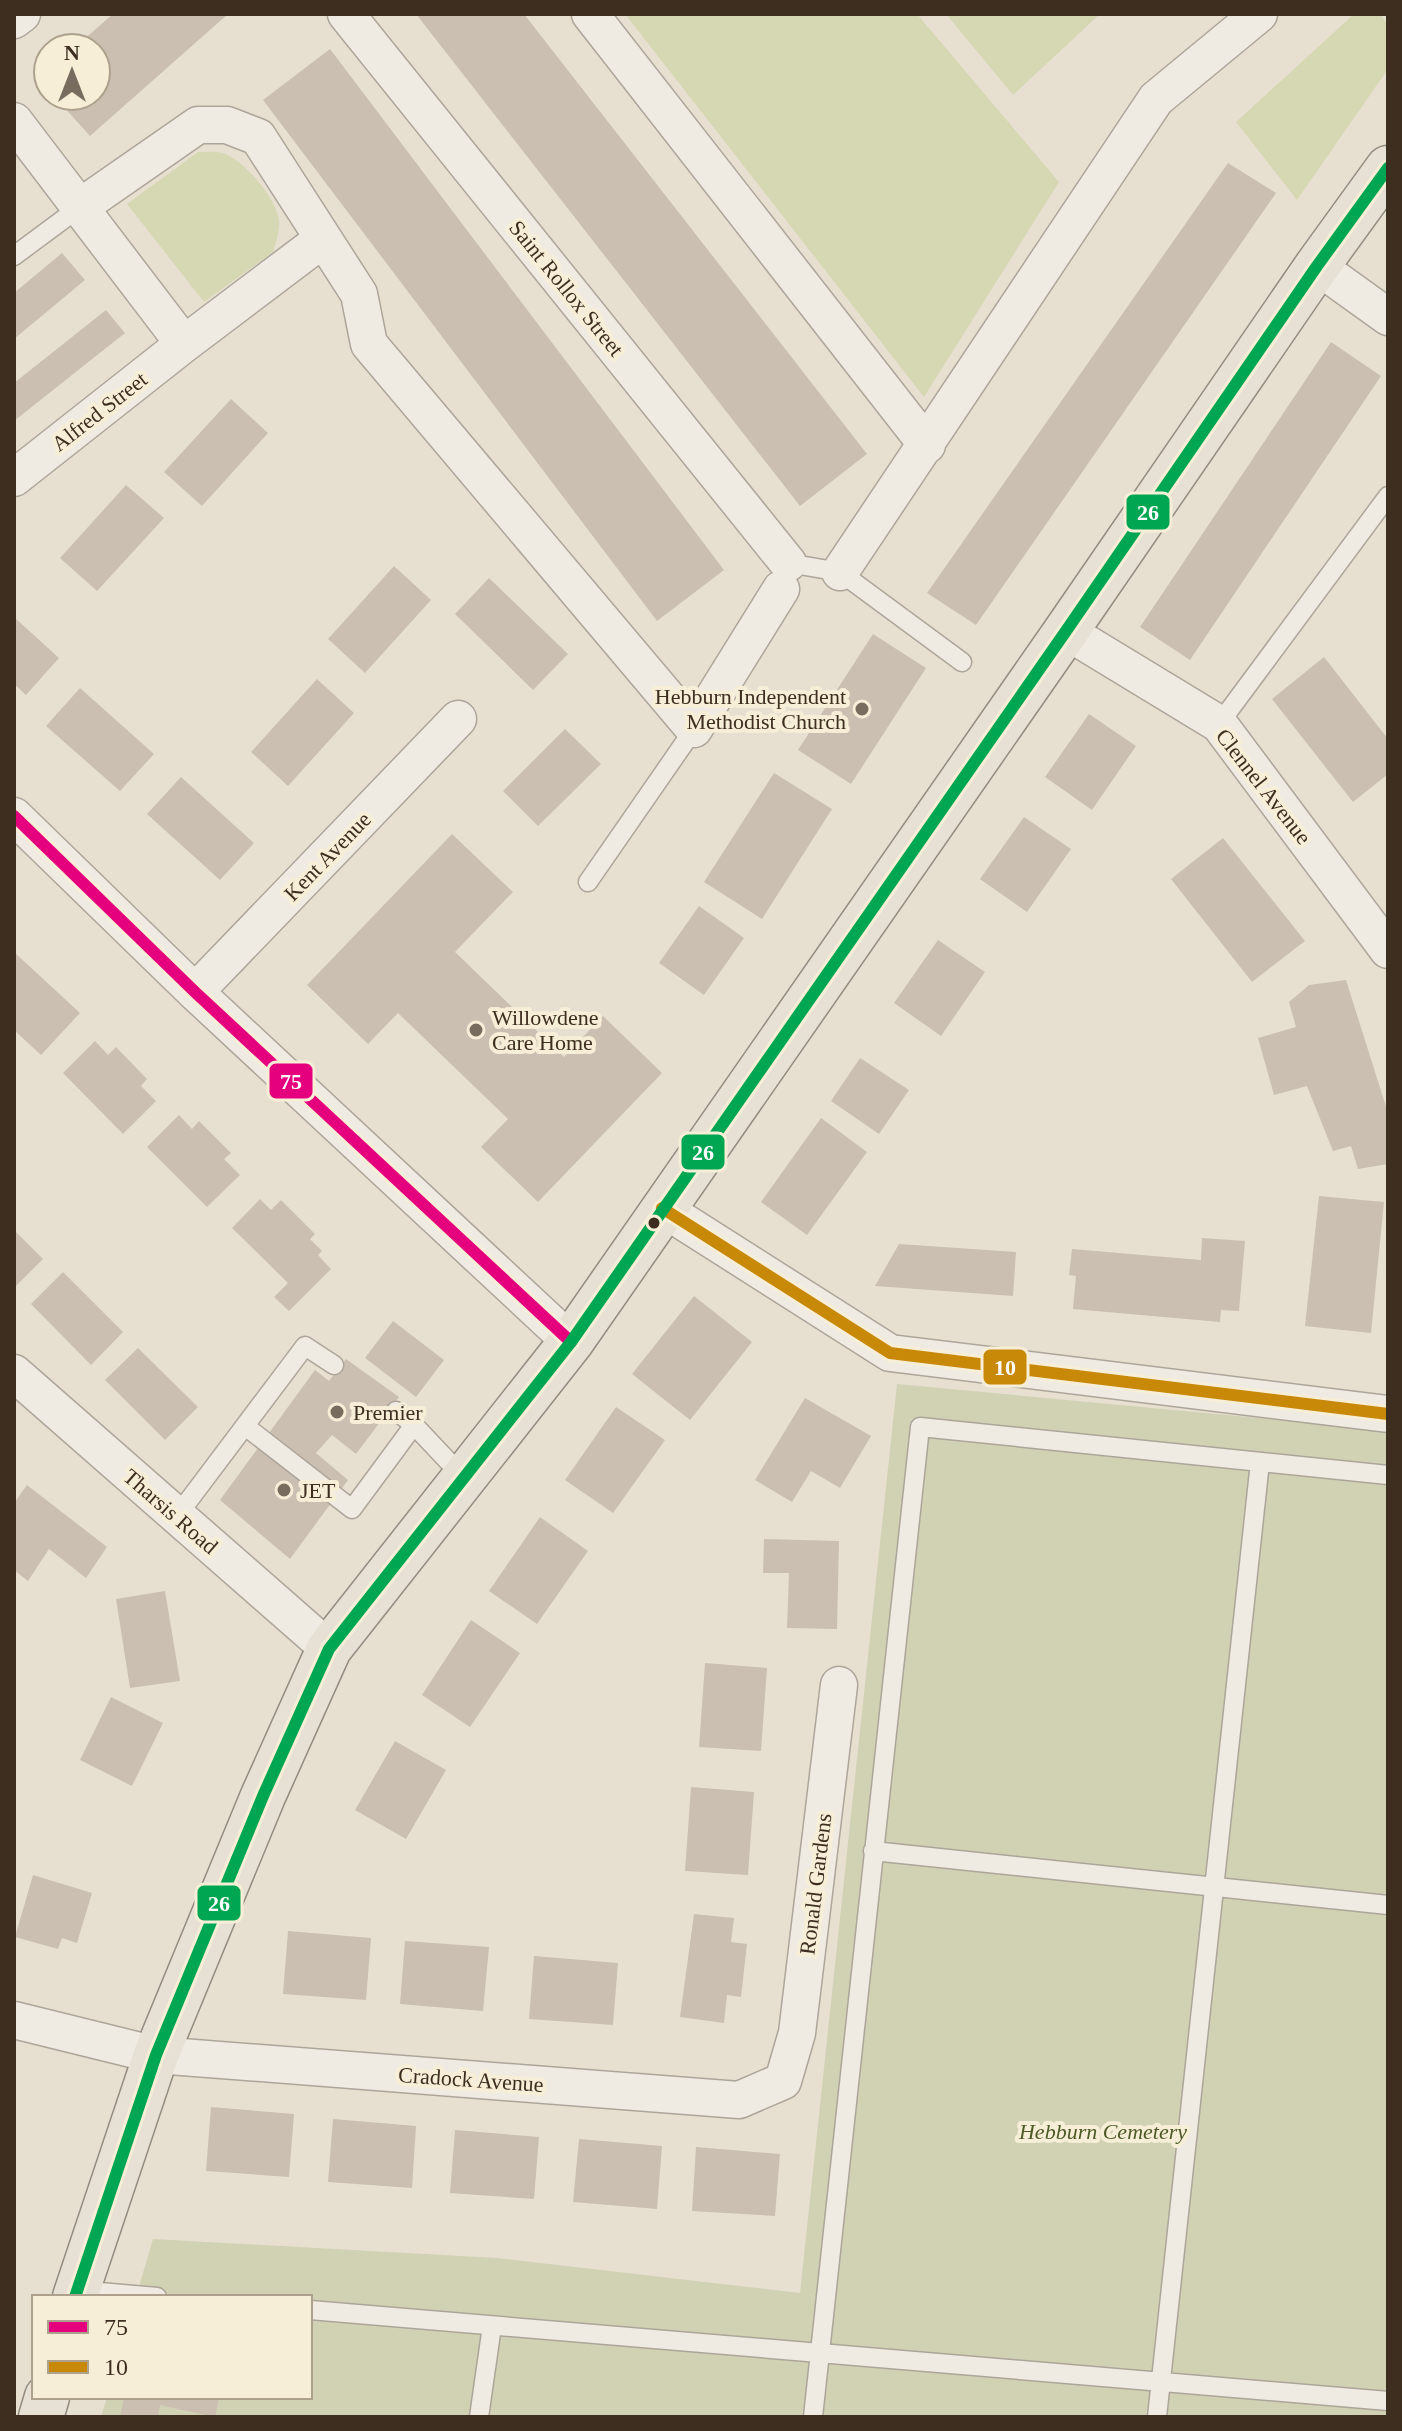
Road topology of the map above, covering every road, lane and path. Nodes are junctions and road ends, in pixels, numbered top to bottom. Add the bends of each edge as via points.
1 (22, 14) edge
2 (346, 14) edge
3 (590, 14) edge
4 (1259, 14) edge
5 (14, 20) edge
6 (14, 121) edge
7 (1388, 168) edge
8 (80, 207) junction
9 (323, 239) junction
10 (14, 256) edge
11 (1317, 266) junction
12 (1388, 317) edge
13 (184, 344) junction
14 (927, 445) junction
15 (14, 478) edge
16 (1388, 496) edge
17 (840, 572) junction
18 (784, 576) junction
19 (1066, 631) junction
20 (962, 662) dead end
21 (458, 719) dead end
22 (1219, 724) junction
23 (694, 729) junction
24 (14, 816) edge
25 (588, 882) dead end
26 (1388, 950) edge
27 (195, 992) junction
28 (662, 1208) junction
29 (571, 1342) junction
30 (334, 1365) dead end
31 (19, 1389) edge
32 (396, 1411) dead end
33 (1388, 1414) edge
34 (414, 1425) junction
35 (245, 1426) junction
36 (1260, 1462) junction
37 (1388, 1475) edge
38 (464, 1478) junction
39 (177, 1516) junction
40 (329, 1649) junction
41 (839, 1685) dead end
42 (873, 1851) junction
43 (1212, 1886) junction
44 (1388, 1905) edge
45 (14, 2020) edge
46 (156, 2055) junction
47 (783, 2081) joint
48 (76, 2294) edge
49 (103, 2295) edge
50 (312, 2310) edge
51 (492, 2326) junction
52 (819, 2353) junction
53 (1160, 2382) junction
54 (1388, 2401) edge
55 (479, 2417) edge
56 (813, 2417) edge
57 (1157, 2417) edge

1 - 5 street
2 - 18 street, Saint Rollox Street
3 - 14 street
4 - 14 street via 1156,99
6 - 8 street
7 - 11 main road
8 - 9 street via 198,125 227,125 258,137
8 - 10 lane
8 - 13 street
9 - 13 street, Alfred Street
9 - 23 street via 359,294 369,344
11 - 12 street
11 - 19 main road
13 - 15 street, Alfred Street
14 - 17 street
16 - 22 lane
17 - 18 lane
17 - 20 lane
18 - 23 street
19 - 22 street, Clennel Avenue
19 - 28 main road
21 - 27 street, Kent Avenue
22 - 26 street, Clennel Avenue
23 - 25 lane
24 - 27 street
27 - 29 street
28 - 29 main road
28 - 33 street via 890,1353
29 - 38 main road
30 - 35 lane via 305,1346
31 - 39 street, Tharsis Road
32 - 34 lane
34 - 35 lane via 352,1509
34 - 38 lane
35 - 39 lane
36 - 37 lane
36 - 42 lane via 920,1427
36 - 43 lane
38 - 40 main road
39 - 40 street, Tharsis Road
40 - 46 main road
41 - 47 street, Ronald Gardens via 797,2033
42 - 43 lane
42 - 52 lane
43 - 44 lane
43 - 53 lane
45 - 46 street, Cradock Avenue
46 - 47 street, Cradock Avenue via 739,2100
46 - 48 main road
48 - 49 lane
50 - 51 lane
51 - 52 lane
51 - 55 lane
52 - 53 lane
52 - 56 lane
53 - 54 lane
53 - 57 lane

